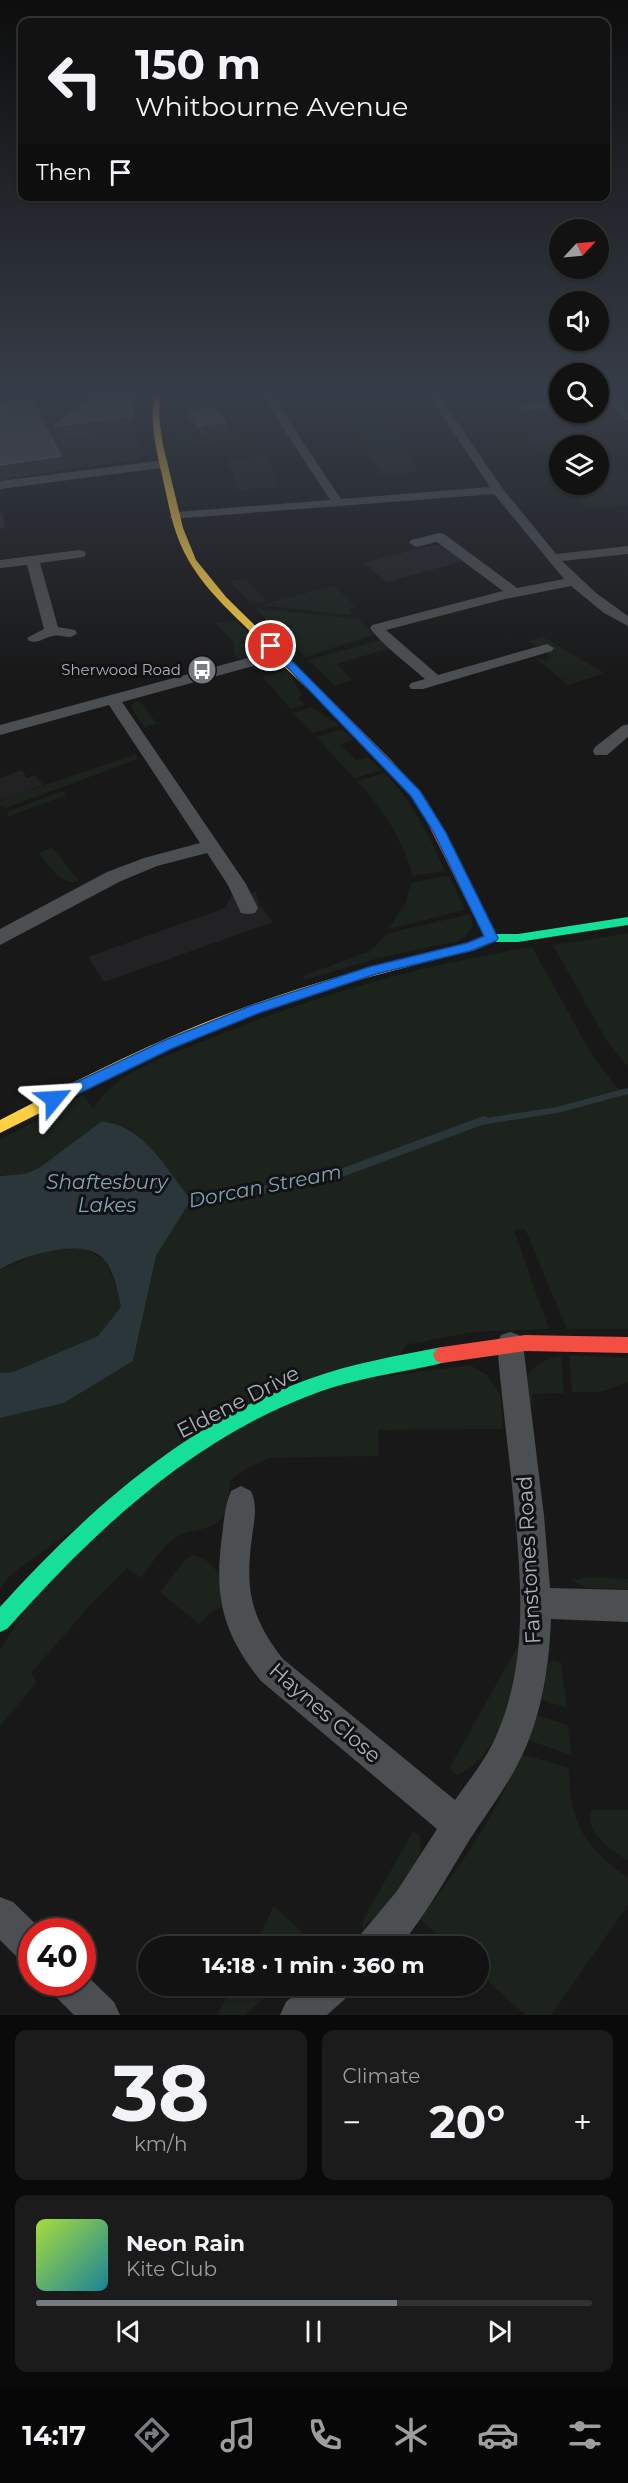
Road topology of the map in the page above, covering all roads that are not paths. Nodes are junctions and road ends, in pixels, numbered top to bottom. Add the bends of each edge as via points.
1 (170, 491) edge
2 (330, 491) edge
3 (484, 491) edge
4 (498, 491) edge
5 (338, 503) junction
6 (176, 516) junction
7 (416, 543) dead end
8 (628, 550) edge
9 (79, 554) dead end
10 (552, 558) junction
11 (32, 560) junction
12 (0, 564) edge
13 (573, 581) junction
14 (513, 592) junction
15 (364, 618) dead end
16 (628, 622) edge
17 (377, 628) junction
18 (52, 631) junction
19 (70, 633) dead end
20 (34, 638) dead end
21 (543, 653) dead end
22 (277, 655) junction
23 (435, 680) junction
24 (417, 686) dead end
25 (113, 700) junction
26 (628, 729) edge
27 (0, 730) edge
28 (602, 752) dead end
29 (211, 846) junction
30 (248, 908) dead end
31 (628, 921) edge
32 (0, 938) edge
33 (491, 938) junction
34 (0, 1127) edge
35 (510, 1344) junction
36 (628, 1345) edge
37 (241, 1501) dead end
38 (535, 1604) junction
39 (628, 1606) edge
40 (0, 1622) edge
41 (459, 1826) junction
42 (0, 1915) edge
43 (18, 1932) edge
44 (385, 1936) edge
45 (82, 1996) edge
46 (321, 1996) edge
47 (101, 2015) edge
48 (299, 2015) edge

1 - 6 street
2 - 5 street
3 - 5 street
4 - 10 street
5 - 6 street
6 - 22 street via 196,566
7 - 14 street via 439,537
8 - 10 street
9 - 11 street
10 - 13 street
11 - 12 street
11 - 18 street
13 - 14 street
13 - 16 street
14 - 17 street
15 - 17 street
17 - 23 street
18 - 19 street
18 - 20 street
21 - 23 street
22 - 25 street
22 - 33 street via 388,763 423,803
23 - 24 street
25 - 27 street
25 - 29 street
26 - 28 street
29 - 30 street
29 - 32 street via 115,876
31 - 33 street via 518,938
33 - 34 street via 344,979 235,1016 126,1063
35 - 36 street, Eldene Drive
35 - 38 street, Fanstones Road
35 - 40 street, Eldene Drive via 351,1374 306,1388 207,1438 171,1462 75,1541
37 - 41 street, Haynes Close via 233,1582 243,1622 261,1657
38 - 39 street
38 - 41 street, Fanstones Road via 534,1648 512,1740
41 - 44 street, Fanstones Road via 416,1898
42 - 43 street
45 - 47 street
46 - 48 street

